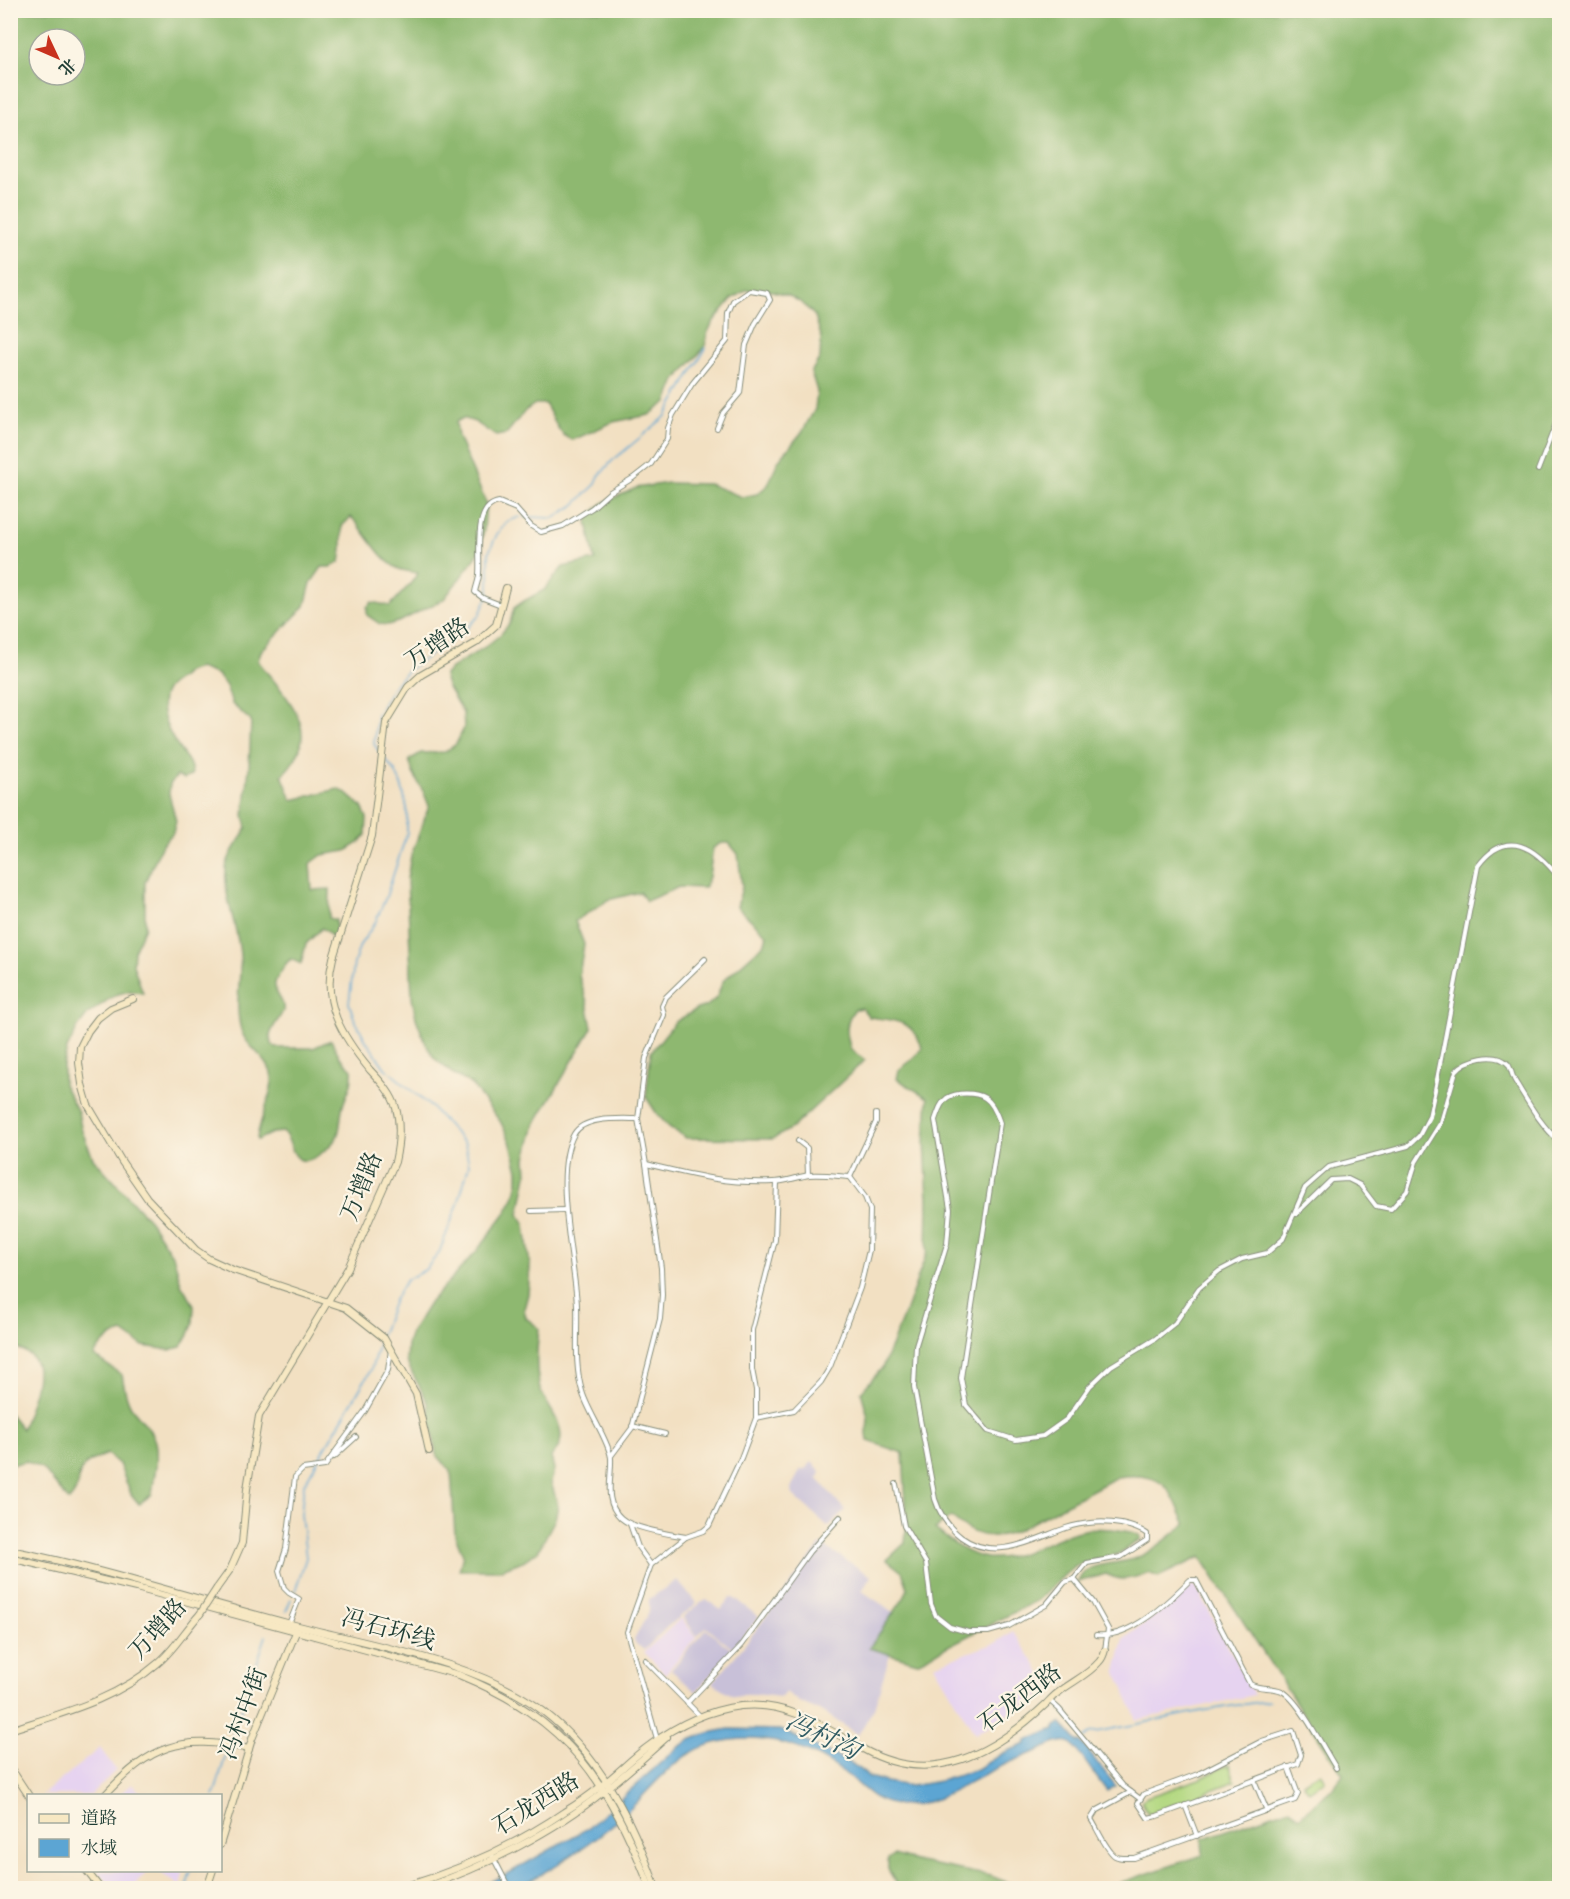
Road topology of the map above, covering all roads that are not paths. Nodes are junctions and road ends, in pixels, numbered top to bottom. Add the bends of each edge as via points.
1 (1560, 412) edge
2 (717, 428) dead end
3 (1538, 470) dead end
4 (506, 588) dead end
5 (503, 606) junction
6 (1560, 879) edge
7 (705, 959) dead end
8 (132, 999) dead end
9 (876, 1114) dead end
10 (638, 1119) junction
11 (798, 1141) dead end
12 (1560, 1142) edge
13 (646, 1164) junction
14 (808, 1175) junction
15 (850, 1177) junction
16 (777, 1182) junction
17 (565, 1210) junction
18 (531, 1211) dead end
19 (1294, 1216) junction
20 (328, 1303) junction
21 (390, 1347) junction
22 (756, 1418) junction
23 (632, 1426) junction
24 (665, 1434) dead end
25 (356, 1437) dead end
26 (429, 1451) dead end
27 (611, 1456) junction
28 (330, 1460) junction
29 (896, 1484) dead end
30 (840, 1517) dead end
31 (630, 1524) junction
32 (686, 1537) junction
33 (10, 1550) edge
34 (10, 1558) edge
35 (651, 1565) junction
36 (1074, 1579) junction
37 (289, 1624) junction
38 (296, 1632) junction
39 (1108, 1634) junction
40 (1096, 1635) dead end
41 (1105, 1650) joint
42 (645, 1659) dead end
43 (1050, 1701) junction
44 (687, 1703) junction
45 (700, 1716) junction
46 (679, 1727) junction
47 (10, 1730) edge
48 (658, 1740) junction
49 (249, 1749) junction
50 (10, 1767) edge
51 (1288, 1767) junction
52 (1336, 1768) dead end
53 (1254, 1780) junction
54 (606, 1786) junction
55 (1131, 1792) junction
56 (28, 1794) edge
57 (106, 1794) edge
58 (1139, 1798) junction
59 (1185, 1805) junction
60 (1267, 1811) junction
61 (1197, 1836) junction
62 (222, 1838) edge
63 (493, 1856) junction
64 (88, 1872) edge
65 (212, 1872) edge
66 (100, 1888) edge
67 (207, 1888) edge
68 (400, 1888) edge
69 (422, 1888) edge
70 (509, 1888) edge
71 (650, 1888) edge
72 (656, 1888) edge

1 - 3 street
2 - 5 street via 723,413 740,393 746,345 770,300 767,293 749,290 733,301 728,313 727,341 692,384 651,464 633,478 563,526 541,532 511,506 491,504 481,517 475,592
4 - 5 street, 万增路
5 - 20 street, 万增路 via 496,625 476,643 421,675 408,687 386,723 372,836 328,974 328,993 341,1028 396,1106 399,1146 372,1215
6 - 19 street via 1538,855 1522,845 1505,844 1489,853 1478,866 1429,1117 1419,1136 1408,1146 1329,1167 1305,1188
7 - 10 street via 666,997 662,1006 664,1015 646,1058
8 - 20 street via 111,1008 88,1030 80,1047 79,1063 88,1105 122,1162 147,1198 209,1259
9 - 15 street via 876,1122
10 - 13 street
10 - 17 street via 600,1120 574,1134 567,1160
11 - 14 street via 807,1148
12 - 19 street via 1544,1125 1513,1078 1509,1065 1501,1059 1473,1060 1456,1071 1441,1122 1416,1162 1407,1191 1392,1209 1376,1206 1360,1185 1347,1179 1331,1180
13 - 16 street via 709,1180
13 - 23 street via 662,1295 656,1339
14 - 15 street
14 - 16 street
15 - 22 street via 870,1210 869,1250 860,1288 830,1367 794,1410
16 - 22 street via 774,1240 752,1330
17 - 18 street
17 - 27 street via 582,1392
19 - 36 street via 1283,1239 1267,1253 1242,1259 1220,1271 1199,1288 1175,1323 1111,1366 1090,1386 1067,1419 1043,1436 1016,1440 987,1431 966,1405 961,1378 1000,1123 984,1098 972,1094 947,1098 940,1107 935,1120 950,1209 947,1244 916,1345 914,1387 935,1499 952,1528 968,1542 981,1546 1011,1547 1071,1527 1101,1522 1140,1528 1147,1534 1147,1540 1120,1557 1087,1563
20 - 21 street via 346,1308
20 - 47 street, 万增路, bridge via 259,1416 242,1543 230,1570 200,1614 160,1662 137,1680 110,1696
21 - 26 street via 416,1394
21 - 28 street via 388,1370
22 - 32 street via 713,1521 703,1531
23 - 24 street
23 - 27 street
25 - 28 street
27 - 31 street via 608,1493 614,1509
28 - 37 street via 325,1466 303,1468 295,1477 286,1549 279,1571 284,1588 299,1599
29 - 36 street via 904,1526 926,1563 931,1604 936,1616 950,1627 988,1632 1009,1626 1046,1605 1065,1582
30 - 44 street via 809,1552 742,1645
31 - 32 street
31 - 35 street via 638,1547
32 - 35 street
33 - 37 street, 冯石环线
34 - 38 street, 冯石环线
35 - 48 street via 627,1632
36 - 39 street via 1093,1602
37 - 54 street, 冯石环线 via 426,1659 495,1682 555,1722 580,1748
38 - 49 street, 冯村中街
38 - 54 street, 冯石环线 via 459,1675 501,1694 562,1737
39 - 40 street
39 - 41 street
39 - 52 street via 1140,1624 1190,1580 1196,1581 1250,1684 1287,1695
41 - 43 street, 石龙西路 via 1101,1662
42 - 44 street
43 - 45 street, 石龙西路 via 1031,1719 984,1749 956,1762 929,1767 878,1757 824,1726 783,1709 747,1706
43 - 55 street
44 - 45 street
45 - 46 street, 石龙西路
46 - 48 street, 石龙西路
46 - 54 street, 石龙西路
48 - 54 street, 石龙西路
49 - 57 street via 223,1743 182,1744 147,1756
49 - 62 street, 冯村中街
50 - 56 street
51 - 53 street
51 - 58 street via 1298,1764 1301,1755 1293,1731 1262,1741 1198,1774
51 - 60 street via 1298,1794 1295,1800
53 - 59 street
53 - 60 street
54 - 63 street, 石龙西路
54 - 71 street, 冯石环线
54 - 72 street, 冯石环线 via 627,1818
55 - 58 street
55 - 61 street via 1096,1811 1091,1819 1116,1856 1134,1858
58 - 59 street via 1137,1803 1148,1818
59 - 61 street
60 - 61 street
63 - 68 street, 石龙西路
63 - 69 street, 石龙西路
63 - 70 street
64 - 66 street
65 - 67 street

